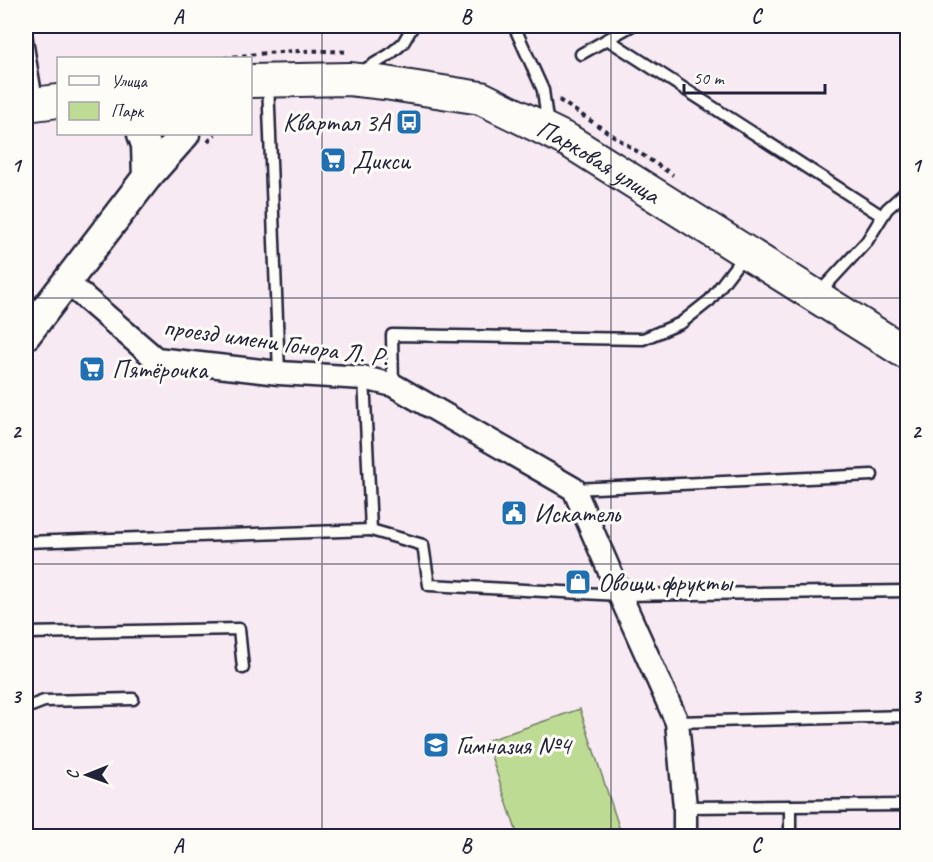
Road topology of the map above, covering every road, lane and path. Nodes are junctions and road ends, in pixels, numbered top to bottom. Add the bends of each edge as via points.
1 (413, 26) edge
2 (514, 26) edge
3 (631, 26) edge
4 (26, 34) edge
5 (608, 39) junction
6 (581, 54) dead end
7 (389, 55) junction
8 (231, 57) edge
9 (349, 79) junction
10 (259, 81) edge
11 (41, 103) edge
12 (549, 130) junction
13 (142, 135) edge
14 (184, 135) edge
15 (147, 177) junction
16 (908, 190) edge
17 (882, 216) junction
18 (745, 253) junction
19 (68, 283) junction
20 (815, 296) junction
21 (26, 335) edge
22 (908, 354) edge
23 (279, 373) junction
24 (364, 378) junction
25 (393, 385) junction
26 (872, 475) dead end
27 (574, 489) junction
28 (371, 530) junction
29 (26, 542) edge
30 (908, 591) edge
31 (620, 595) junction
32 (26, 633) edge
33 (243, 668) dead end
34 (133, 699) dead end
35 (26, 708) edge
36 (908, 716) edge
37 (677, 722) junction
38 (908, 805) edge
39 (790, 806) junction
40 (685, 807) junction
41 (685, 837) edge
42 (790, 837) edge

1 - 7 lane via 403,43
2 - 12 lane via 543,90
3 - 5 lane
4 - 11 lane
5 - 6 lane
5 - 17 lane
7 - 8 path via 309,50
7 - 9 lane
9 - 10 main road, Парковая улица
9 - 12 main road, Парковая улица via 481,98
10 - 23 lane
12 - 18 main road, Парковая улица
13 - 15 street
14 - 15 street
15 - 19 street
16 - 17 lane
17 - 20 lane via 867,240
18 - 20 main road, Парковая улица
18 - 25 lane via 710,300 681,323 644,339 392,335
19 - 21 street
19 - 23 street, проезд имени Гонора Л. Р. via 156,359
20 - 22 main road, Парковая улица
23 - 24 street, проезд имени Гонора Л. Р.
24 - 25 street, проезд имени Гонора Л. Р.
24 - 28 lane
25 - 27 street, проезд имени Гонора Л. Р.
26 - 27 lane
27 - 31 street
28 - 29 lane
28 - 31 lane via 423,544 429,585
30 - 31 lane
31 - 37 street
32 - 33 lane via 239,629
34 - 35 lane via 44,701
36 - 37 lane
37 - 40 street
38 - 39 lane
39 - 40 lane
39 - 42 lane
40 - 41 street

